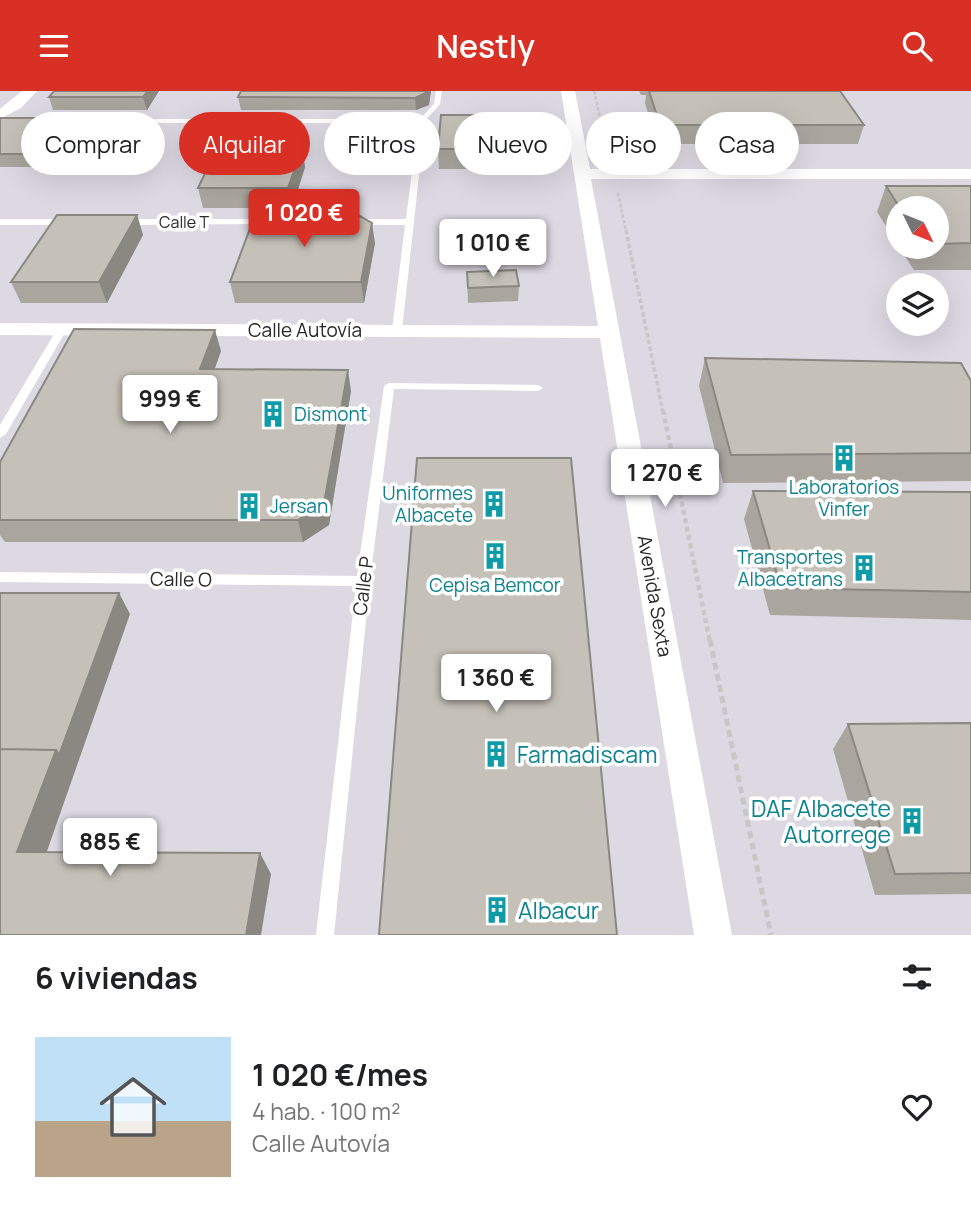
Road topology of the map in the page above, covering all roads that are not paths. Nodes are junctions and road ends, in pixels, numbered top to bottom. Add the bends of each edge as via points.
1 (30, 91) edge
2 (439, 91) edge
3 (568, 91) edge
4 (430, 112) edge
5 (7, 118) edge
6 (0, 121) edge
7 (165, 121) edge
8 (324, 121) edge
9 (584, 174) junction
10 (971, 174) edge
11 (416, 175) edge
12 (0, 222) edge
13 (82, 222) edge
14 (109, 222) edge
15 (287, 222) edge
16 (341, 222) edge
17 (410, 222) junction
18 (0, 329) edge
19 (62, 329) junction
20 (397, 330) junction
21 (611, 332) junction
22 (538, 388) dead end
23 (0, 434) edge
24 (0, 577) edge
25 (363, 581) junction
26 (325, 935) edge
27 (713, 935) edge

1 - 5 street
2 - 4 lane
3 - 9 street, Avenida Sexta
5 - 6 lane
7 - 8 lane
9 - 10 street
9 - 21 street, Avenida Sexta
11 - 17 lane
12 - 13 lane
14 - 15 lane, Calle T
16 - 17 lane
17 - 20 lane
18 - 19 street, Calle Autovía
19 - 20 street, Calle Autovía
19 - 23 lane
20 - 21 street, Calle Autovía
21 - 27 street, Avenida Sexta
22 - 25 lane, Calle P via 389,386
24 - 25 lane, Calle O
25 - 26 lane, Calle P

